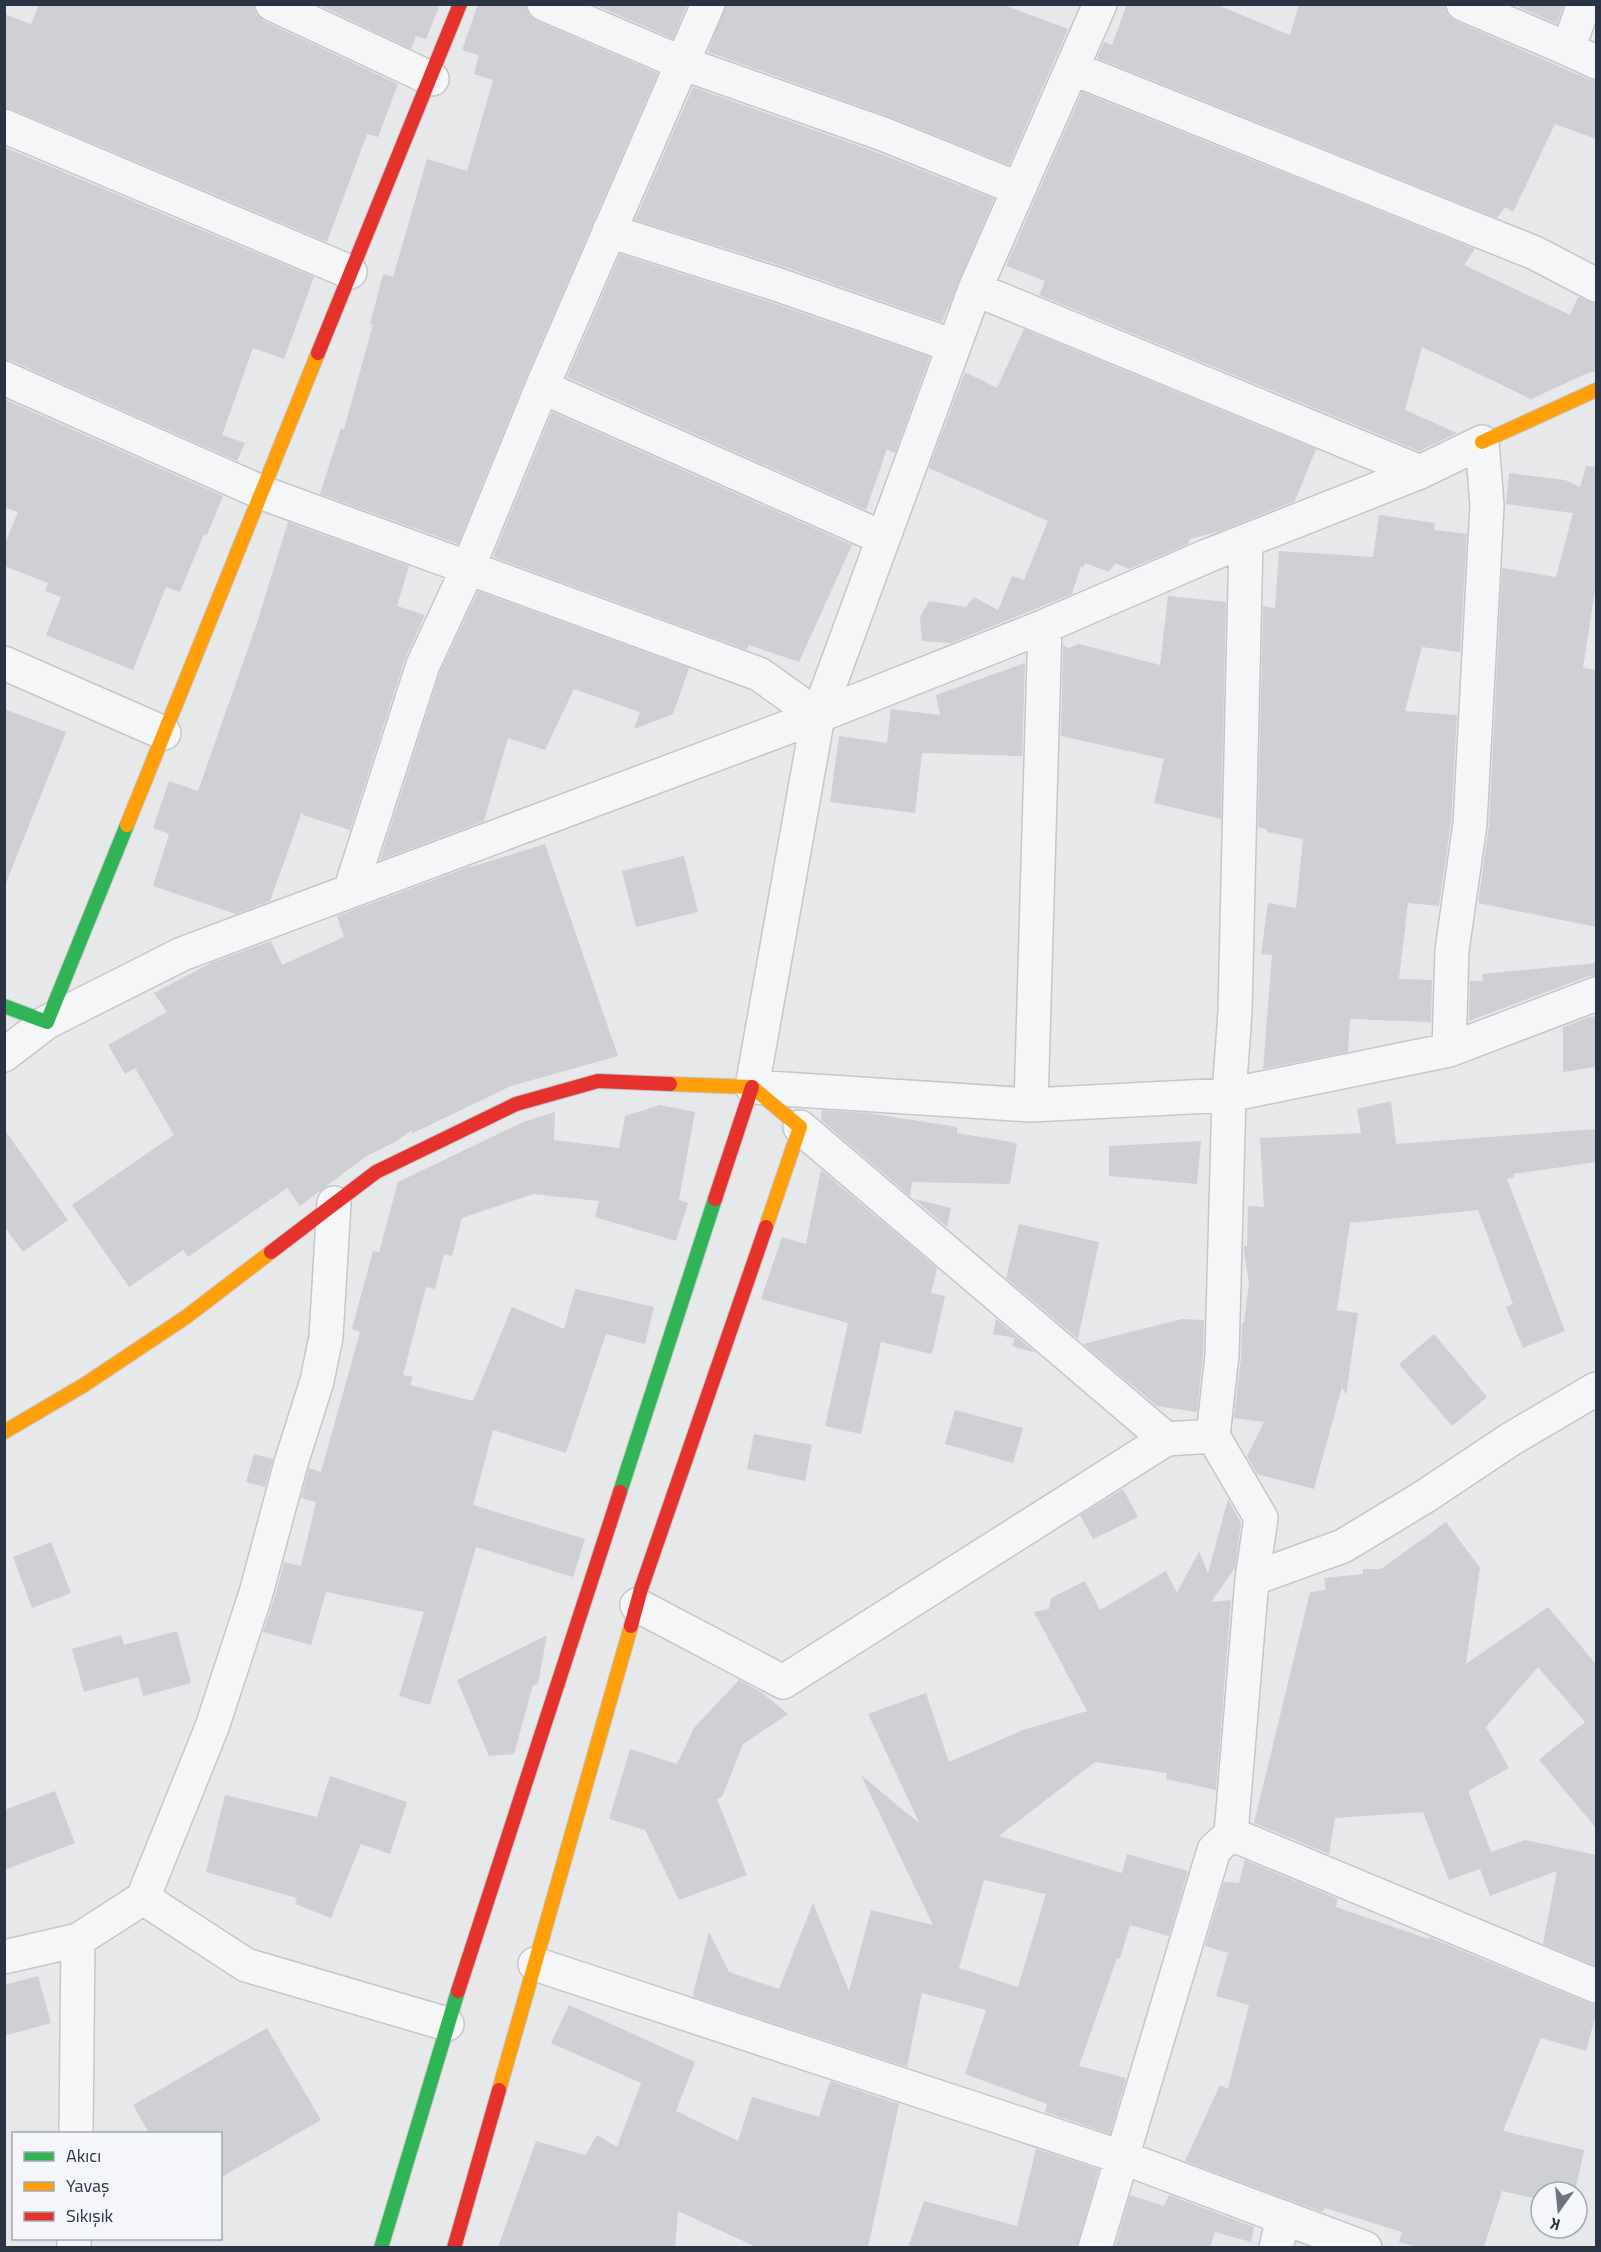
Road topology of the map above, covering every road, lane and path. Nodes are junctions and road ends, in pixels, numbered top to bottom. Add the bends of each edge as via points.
1 (272, 4) edge
2 (460, 4) edge
3 (544, 4) edge
4 (708, 4) edge
5 (1100, 4) edge
6 (1462, 4) edge
7 (1584, 4) edge
8 (1582, 55) edge
9 (682, 63) junction
10 (1072, 68) junction
11 (432, 79) junction
12 (4, 126) edge
13 (1019, 189) junction
14 (609, 231) junction
15 (350, 272) junction
16 (1596, 285) edge
17 (975, 289) junction
18 (954, 346) junction
19 (4, 378) edge
20 (542, 387) junction
21 (1596, 390) edge
22 (1482, 442) junction
23 (1420, 472) junction
24 (263, 493) junction
25 (883, 538) junction
26 (1246, 541) junction
27 (468, 568) junction
28 (1045, 626) junction
29 (4, 663) edge
30 (818, 716) junction
31 (164, 733) junction
32 (350, 891) junction
33 (1596, 994) edge
34 (4, 1006) edge
35 (47, 1022) junction
36 (1449, 1050) junction
37 (4, 1055) edge
38 (752, 1087) junction
39 (1229, 1095) junction
40 (1031, 1105) junction
41 (800, 1127) junction
42 (334, 1203) junction
43 (1596, 1389) edge
44 (4, 1432) edge
45 (1213, 1436) junction
46 (1166, 1439) junction
47 (1252, 1579) junction
48 (637, 1605) junction
49 (1231, 1834) junction
50 (143, 1898) junction
51 (78, 1940) junction
52 (4, 1957) edge
53 (535, 1964) junction
54 (1596, 1986) edge
55 (447, 2024) junction
56 (76, 2132) edge
57 (1124, 2158) junction
58 (1279, 2232) edge
59 (381, 2247) edge
60 (454, 2247) edge
61 (1095, 2247) edge
62 (1365, 2247) edge

1 - 11 street
2 - 11 street
3 - 9 street
4 - 9 street
5 - 10 street
6 - 8 street
7 - 8 street
9 - 13 street via 883,134
9 - 14 street
10 - 13 street
10 - 16 street via 1535,253
11 - 15 street
12 - 15 street
13 - 17 street
14 - 18 street
14 - 20 street
15 - 24 street
17 - 18 street
17 - 23 street
18 - 25 street
19 - 24 street
20 - 25 street
20 - 27 street
21 - 22 street
22 - 23 street
22 - 36 street via 1487,505 1470,824 1452,950
23 - 26 street
24 - 27 street
24 - 31 street
25 - 30 street
26 - 28 street
26 - 39 street via 1235,1012
27 - 30 street via 759,674
27 - 32 street via 423,665
28 - 30 street
28 - 40 street
29 - 31 street
30 - 32 street
30 - 38 street
31 - 35 street
32 - 35 street via 182,954
33 - 36 street
34 - 35 street
35 - 37 street
36 - 39 street
38 - 40 street
38 - 41 street
38 - 42 street via 598,1081 516,1104 376,1172
38 - 55 street
39 - 40 street
39 - 45 street via 1222,1355
41 - 46 street
41 - 48 street
42 - 44 street via 186,1317 84,1385
42 - 50 street via 326,1337 317,1380 256,1593 212,1727
43 - 47 street via 1511,1438 1343,1546
45 - 46 street
45 - 47 street via 1262,1518
46 - 48 street via 783,1682
47 - 49 street
48 - 53 street
49 - 54 street
49 - 57 street via 1214,1850
50 - 51 street
50 - 55 street via 246,1965
51 - 52 street
51 - 56 street
53 - 57 street
53 - 60 street
55 - 59 street
57 - 58 street
57 - 61 street
58 - 62 street

